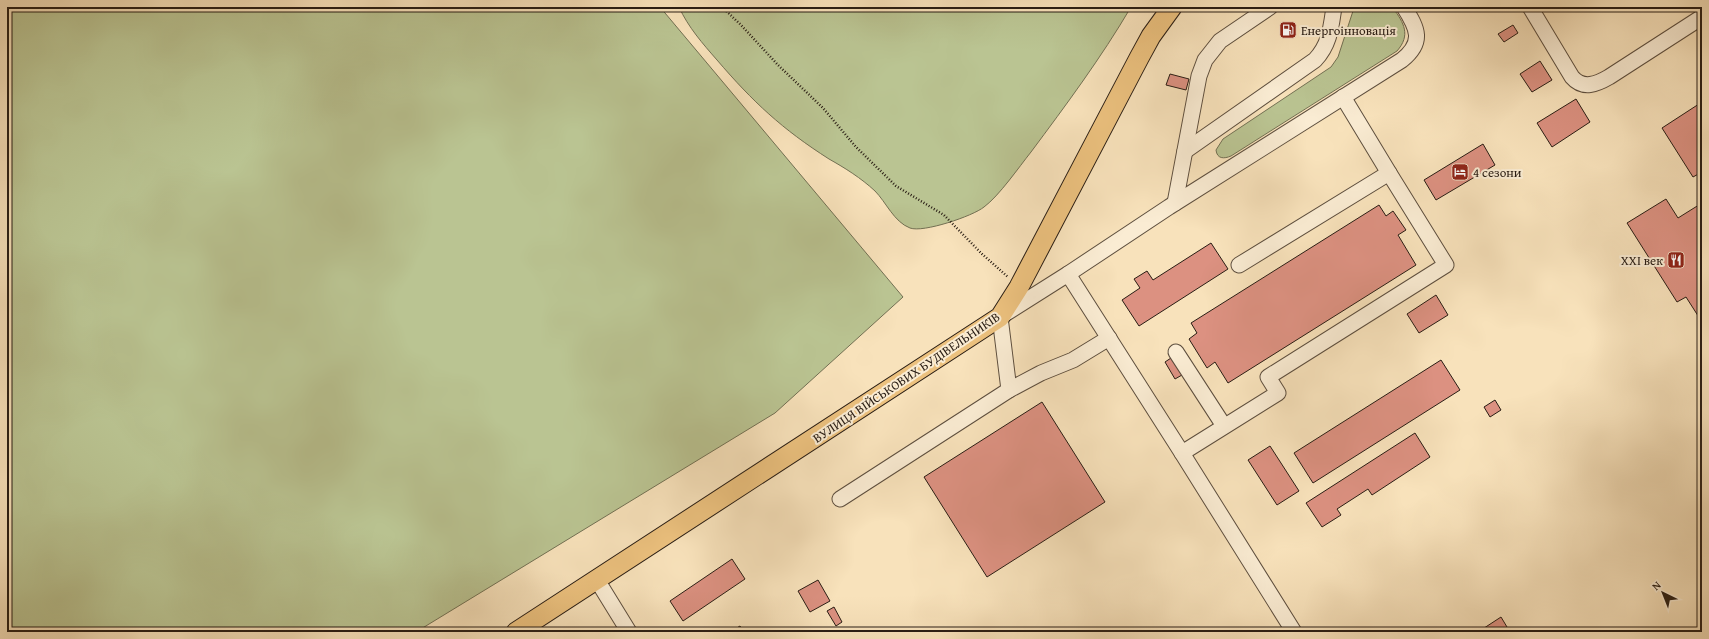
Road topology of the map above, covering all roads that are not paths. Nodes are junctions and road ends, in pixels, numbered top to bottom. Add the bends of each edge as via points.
1 (1172, 7) edge
2 (1270, 7) edge
3 (1334, 7) edge
4 (1404, 7) edge
5 (1530, 7) edge
6 (1702, 17) edge
7 (1343, 98) junction
8 (1185, 151) junction
9 (1389, 173) junction
10 (1175, 203) junction
11 (1239, 265) dead end
12 (1068, 274) junction
13 (1000, 317) junction
14 (1109, 338) junction
15 (1176, 352) dead end
16 (1009, 390) junction
17 (1224, 426) junction
18 (1182, 453) junction
19 (840, 499) dead end
20 (597, 580) junction
21 (516, 632) edge
22 (629, 632) edge
23 (1294, 632) edge

1 - 13 main road, ВУЛИЦЯ ВІЙСЬКОВИХ БУДІВЕЛЬНИКІВ via 1138,58 1019,287
2 - 8 street via 1220,41 1205,60 1199,76
3 - 8 street via 1329,38 1322,53 1315,60
4 - 7 street via 1417,32 1416,44 1412,51 1397,64
5 - 6 street via 1572,77 1587,85 1609,77
7 - 9 street
7 - 10 street
8 - 10 street
9 - 11 street
9 - 17 street via 1446,265 1268,377 1278,393
10 - 12 street
12 - 13 street
12 - 14 street
13 - 16 street
13 - 20 main road, ВУЛИЦЯ ВІЙСЬКОВИХ БУДІВЕЛЬНИКІВ
14 - 16 street via 1073,360
14 - 18 street
15 - 17 street
16 - 19 street
17 - 18 street
18 - 23 street
20 - 21 main road, ВУЛИЦЯ ВІЙСЬКОВИХ БУДІВЕЛЬНИКІВ
20 - 22 street

